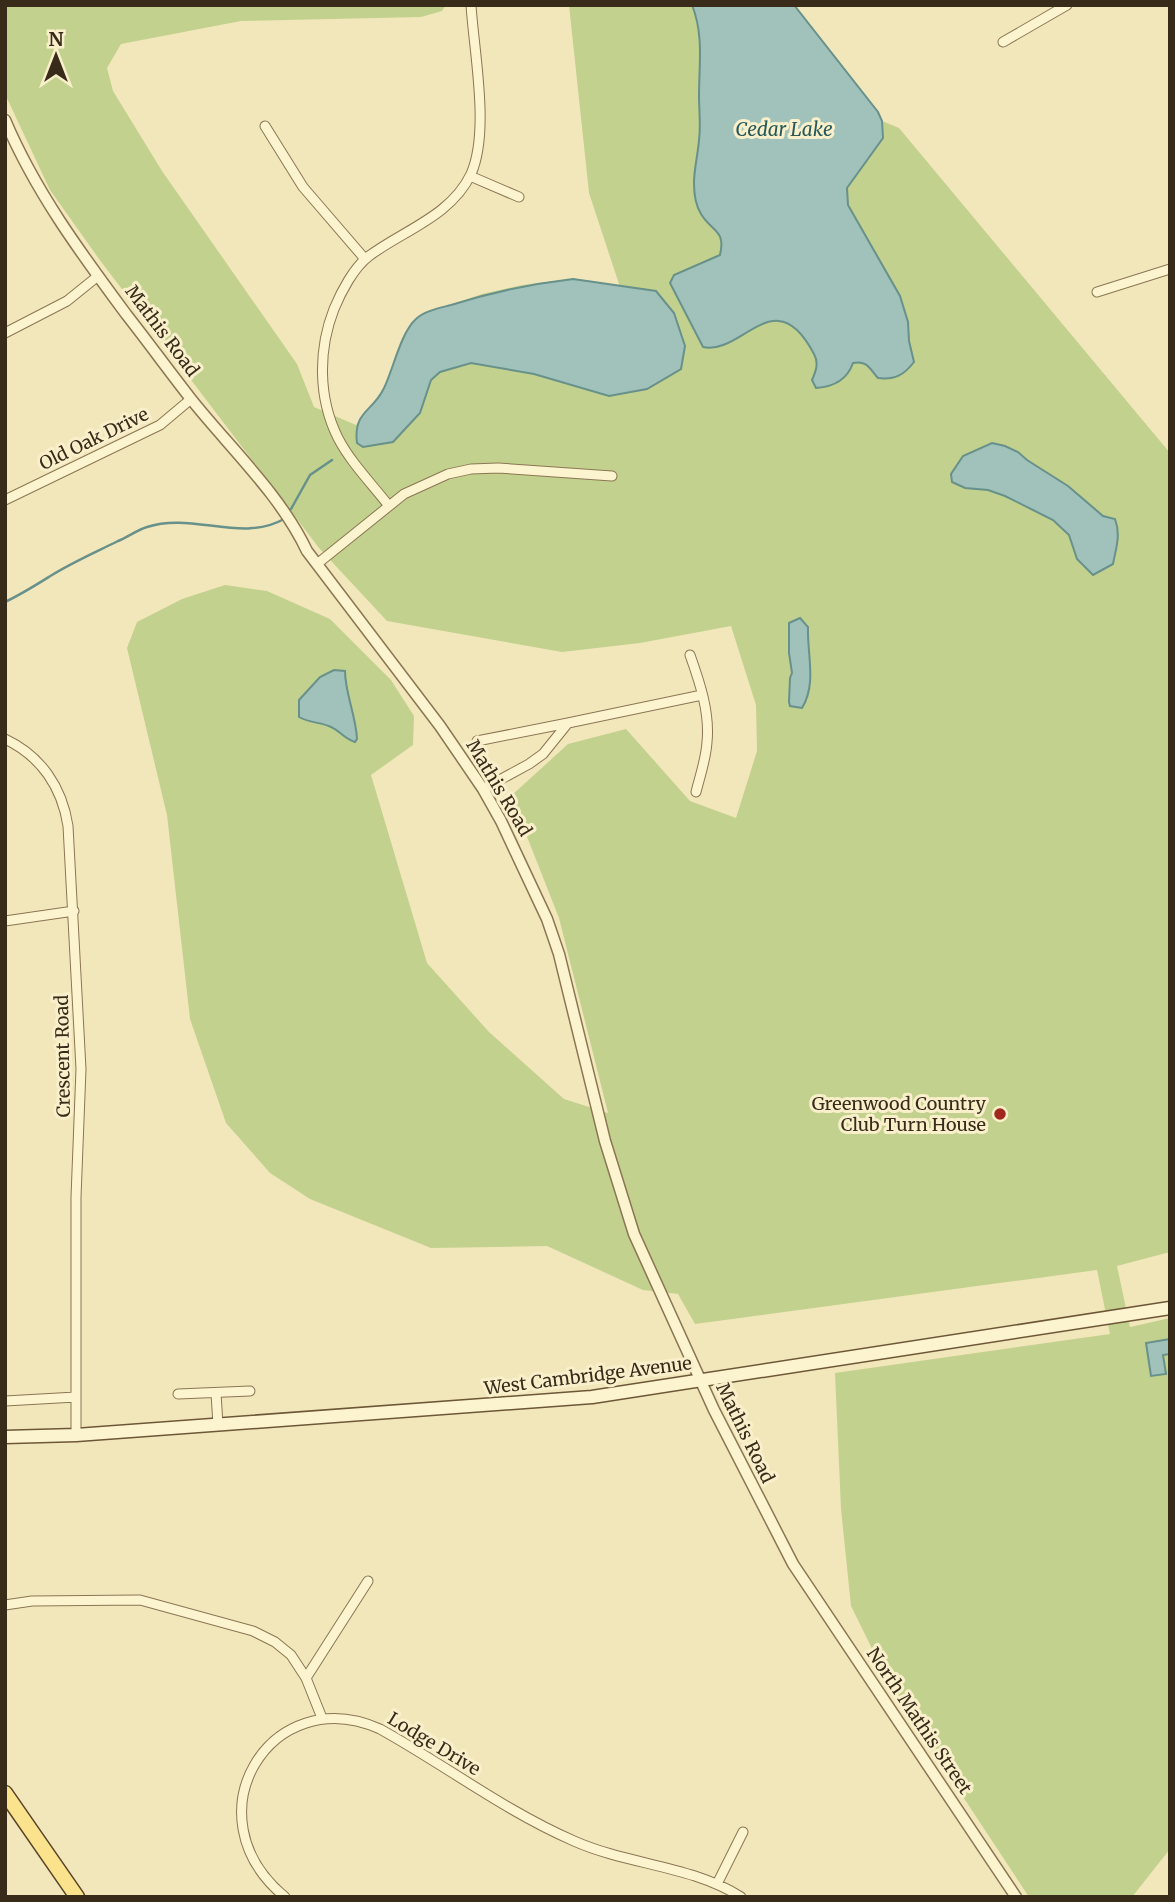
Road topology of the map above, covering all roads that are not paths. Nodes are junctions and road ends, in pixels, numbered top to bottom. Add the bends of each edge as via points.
1 (471, 5) edge
2 (1068, 5) edge
3 (1003, 42) dead end
4 (5, 120) edge
5 (265, 125) dead end
6 (470, 176) junction
7 (519, 197) dead end
8 (365, 259) junction
9 (1170, 269) edge
10 (98, 276) junction
11 (1097, 292) dead end
12 (5, 333) edge
13 (191, 399) junction
14 (612, 476) dead end
15 (5, 499) edge
16 (389, 506) junction
17 (317, 564) junction
18 (690, 655) dead end
19 (702, 695) junction
20 (568, 723) junction
21 (5, 739) edge
22 (477, 741) dead end
23 (483, 789) junction
24 (696, 792) dead end
25 (74, 911) junction
26 (5, 921) edge
27 (1170, 1308) edge
28 (700, 1381) junction
29 (250, 1391) dead end
30 (216, 1393) junction
31 (178, 1394) dead end
32 (76, 1397) junction
33 (5, 1401) edge
34 (218, 1424) junction
35 (76, 1435) junction
36 (5, 1437) edge
37 (793, 1564) joint
38 (368, 1581) dead end
39 (5, 1605) edge
40 (306, 1678) junction
41 (322, 1718) junction
42 (5, 1793) edge
43 (743, 1832) dead end
44 (717, 1884) junction
45 (77, 1897) edge
46 (285, 1897) edge
47 (741, 1897) edge
48 (1016, 1897) edge

1 - 6 street via 480,136
2 - 3 street
4 - 10 street, Mathis Road via 52,210
5 - 8 street via 303,187
6 - 7 street
6 - 8 street via 444,209
8 - 16 street via 331,318 323,349 323,382 339,439
9 - 11 street
10 - 12 street via 66,301
10 - 13 street, Mathis Road
13 - 15 street, Old Oak Drive via 160,425
13 - 17 street, Mathis Road via 272,495
14 - 16 street via 471,470 423,484
16 - 17 street
17 - 23 street, Mathis Road
18 - 19 street
19 - 20 street
19 - 24 street via 708,745
20 - 22 street
20 - 23 street via 543,754
21 - 25 street, Crescent Road via 38,761 61,797 68,825
23 - 28 street, Mathis Road via 547,919 621,1195
25 - 26 street
25 - 32 street, Crescent Road via 81,1069
27 - 28 main road, West Cambridge Avenue
28 - 34 main road, West Cambridge Avenue via 558,1401
28 - 37 street, Mathis Road
29 - 30 street
30 - 31 street
30 - 34 street
32 - 33 street
32 - 35 street, Crescent Road
34 - 35 main road, West Cambridge Avenue
35 - 36 main road, West Cambridge Avenue
37 - 48 street, North Mathis Street
38 - 40 street
39 - 40 street via 115,1599 162,1605 267,1637 291,1655
40 - 41 street
41 - 44 street, Lodge Drive via 350,1719 380,1729 520,1814 576,1842
41 - 46 street via 300,1726 270,1747 250,1771 241,1798 242,1825 251,1854
42 - 45 main road
43 - 44 street
44 - 47 street, Lodge Drive

